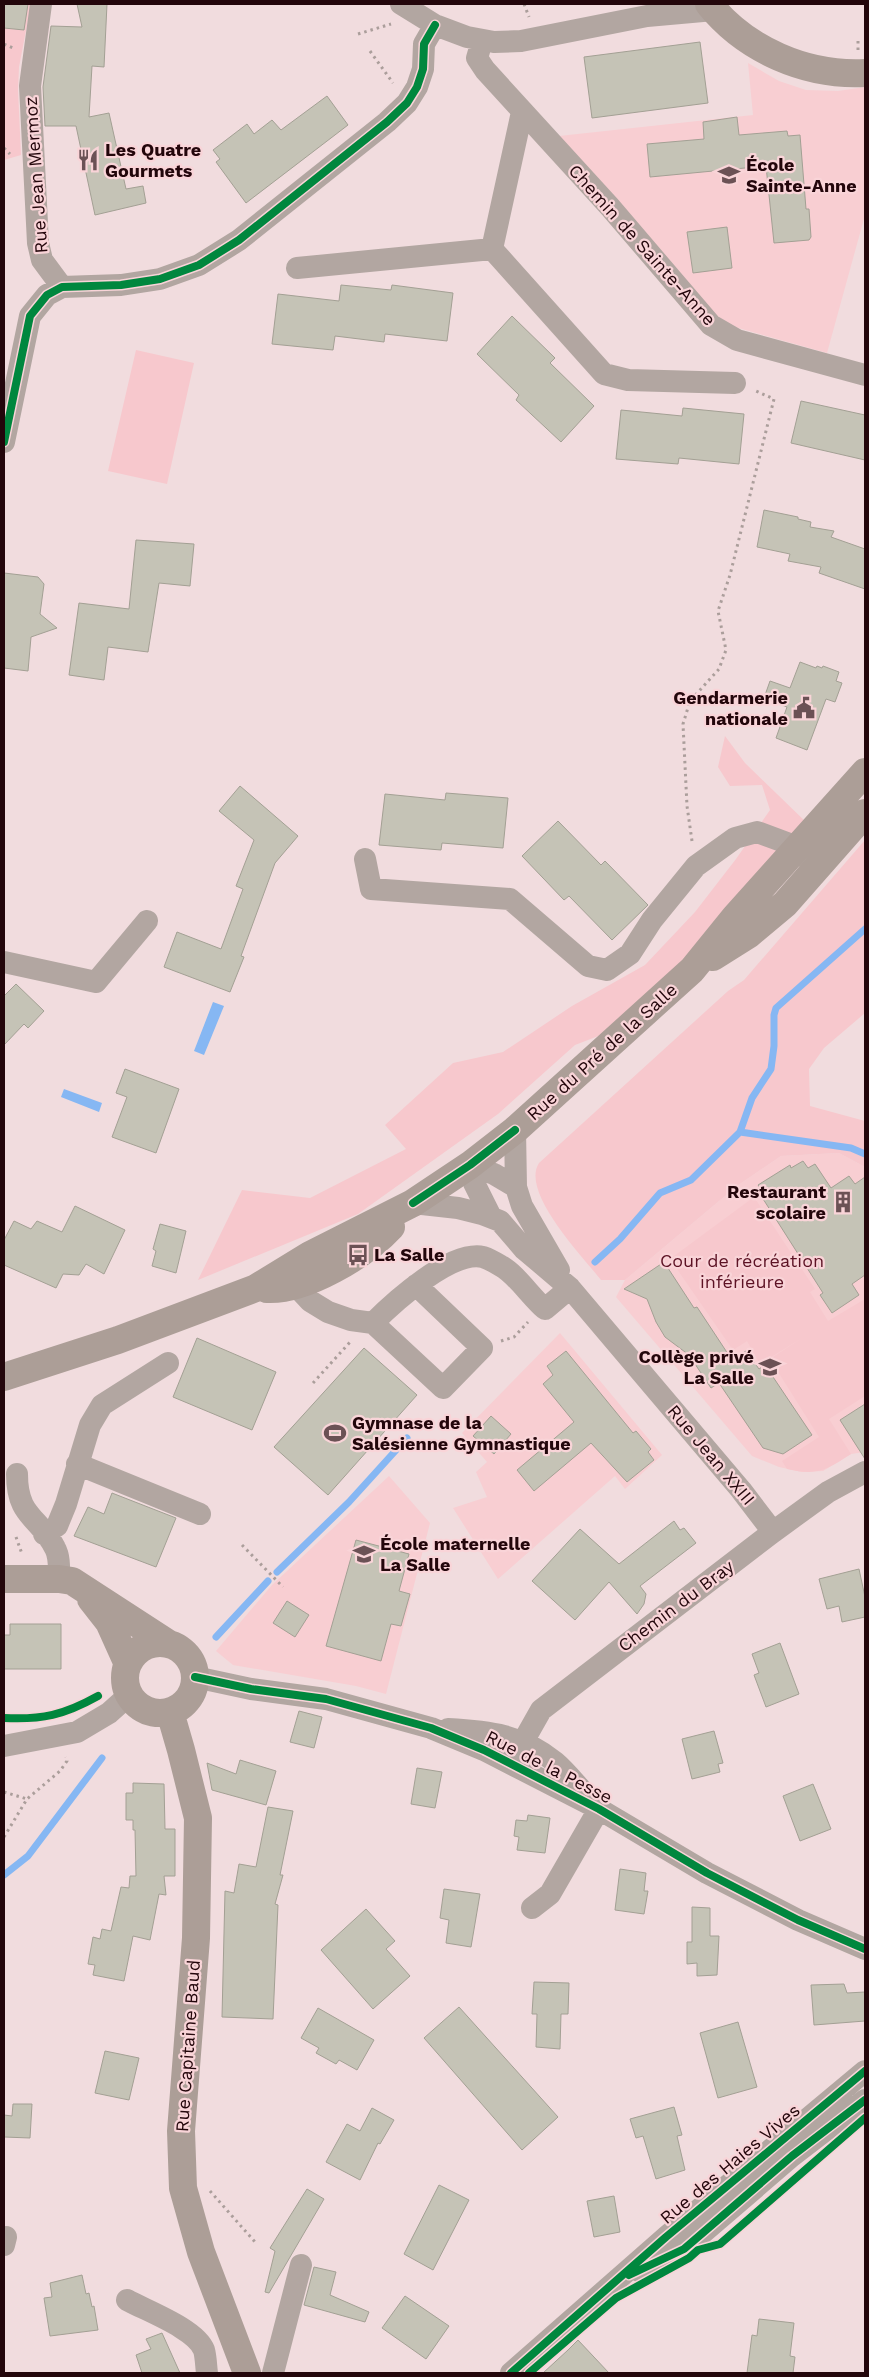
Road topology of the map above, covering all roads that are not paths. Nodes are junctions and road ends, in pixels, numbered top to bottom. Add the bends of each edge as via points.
1 (41, 4) edge
2 (401, 4) edge
3 (712, 7) edge
4 (654, 10) edge
5 (434, 25) junction
6 (482, 41) junction
7 (865, 73) edge
8 (522, 112) junction
9 (492, 249) junction
10 (297, 268) dead end
11 (62, 287) junction
12 (865, 375) edge
13 (735, 383) road end
14 (4, 442) edge
15 (865, 772) edge
16 (865, 813) edge
17 (797, 849) junction
18 (364, 858) dead end
19 (817, 867) junction
20 (147, 921) dead end
21 (4, 962) edge
22 (692, 970) junction
23 (515, 1130) junction
24 (470, 1165) junction
25 (516, 1187) junction
26 (413, 1204) junction
27 (491, 1217) junction
28 (416, 1285) junction
29 (296, 1286) junction
30 (256, 1288) junction
31 (570, 1288) junction
32 (371, 1323) junction
33 (118, 1340) junction
34 (168, 1363) dead end
35 (4, 1377) edge
36 (4, 1396) edge
37 (77, 1464) junction
38 (865, 1472) edge
39 (17, 1474) dead end
40 (200, 1514) dead end
41 (773, 1532) junction
42 (44, 1534) junction
43 (14, 1571) edge
44 (70, 1582) junction
45 (169, 1644) junction
46 (127, 1662) junction
47 (195, 1676) junction
48 (128, 1696) junction
49 (170, 1712) junction
50 (432, 1728) junction
51 (523, 1741) junction
52 (4, 1746) edge
53 (511, 1763) junction
54 (599, 1809) junction
55 (532, 1908) dead end
56 (865, 1949) edge
57 (865, 2071) edge
58 (865, 2100) edge
59 (301, 2266) dead end
60 (616, 2282) junction
61 (127, 2300) dead end
62 (246, 2372) edge
63 (207, 2373) edge
64 (273, 2373) edge
65 (511, 2373) edge

1 - 11 street, Rue Jean Mermoz via 30,86 38,242 42,260
2 - 5 street
3 - 4 street
3 - 7 main road via 746,38 782,58 824,70
4 - 6 street via 522,41
5 - 6 street
5 - 11 street via 424,44 421,78 407,103 254,228 199,266 160,280
6 - 8 street, Chemin de Sainte-Anne via 477,58 479,62
8 - 9 street
8 - 12 street, Chemin de Sainte-Anne via 610,207 711,325 737,340
9 - 10 street
9 - 13 street via 604,374 628,380
11 - 14 street via 47,295 30,316
15 - 17 main road, Rue du Pré de la Salle
16 - 19 main road, Rue du Pré de la Salle
17 - 18 street via 757,832 735,838 696,866 652,920 630,954 607,970 588,966 510,899 371,889
17 - 19 street
17 - 22 main road, Rue du Pré de la Salle
19 - 22 main road, Rue du Pré de la Salle via 785,904 748,935
20 - 21 street via 96,982
22 - 23 main road, Rue du Pré de la Salle
23 - 24 main road, Rue du Pré de la Salle
23 - 25 street, Rue Jean XXIII
24 - 25 street
24 - 26 main road, Rue du Pré de la Salle
24 - 27 street, Rue Jean XXIII via 474,1183
25 - 31 street, Rue Jean XXIII via 526,1214
26 - 27 street, Rue Jean XXIII via 458,1208
26 - 29 main road, Rue du Pré de la Salle via 358,1255
26 - 30 main road, Rue du Pré de la Salle via 310,1256
27 - 31 street, Rue Jean XXIII
28 - 31 street via 466,1259 483,1257 503,1266 545,1310
28 - 32 street
28 - 32 street via 482,1348 443,1388
29 - 30 main road, Rue du Pré de la Salle via 278,1290
29 - 32 street via 310,1301 328,1312
30 - 33 main road, Rue du Pré de la Salle
31 - 41 street, Rue Jean XXIII
33 - 35 main road, Rue du Pré de la Salle
33 - 36 main road, Rue du Pré de la Salle via 68,1371
34 - 37 street via 102,1405 90,1425
37 - 40 street
37 - 42 street via 57,1526
38 - 41 street, Chemin du Bray via 828,1492
39 - 42 street via 18,1495 23,1508
41 - 51 street, Chemin du Bray via 541,1710
42 - 44 street via 55,1548
43 - 44 main road
44 - 45 main road
44 - 46 main road via 109,1622
45 - 46 main road via 153,1643 138,1649
45 - 47 main road via 183,1651 192,1662
46 - 48 main road via 124,1679
47 - 49 main road via 192,1692 183,1705
47 - 50 street, Rue de la Pesse via 244,1688 326,1699
48 - 49 main road via 139,1708 154,1713
48 - 52 street via 109,1713 77,1732
49 - 62 main road, Rue Capitaine Baud via 198,1818 196,1938 181,2131 183,2188 201,2252
50 - 51 street, Rue de la Pesse via 496,1732
50 - 53 street, Rue de la Pesse
51 - 53 street, Chemin du Bray
51 - 54 street, Rue de la Pesse via 556,1763
53 - 54 street, Rue de la Pesse
54 - 55 street via 550,1894
54 - 56 street, Rue de la Pesse via 706,1873 798,1920
57 - 60 street, Rue des Haies Vives
58 - 60 street, Rue des Haies Vives via 792,2156 684,2249
59 - 64 street
60 - 65 street, Rue des Haies Vives
61 - 63 street via 185,2330 198,2341 204,2351

